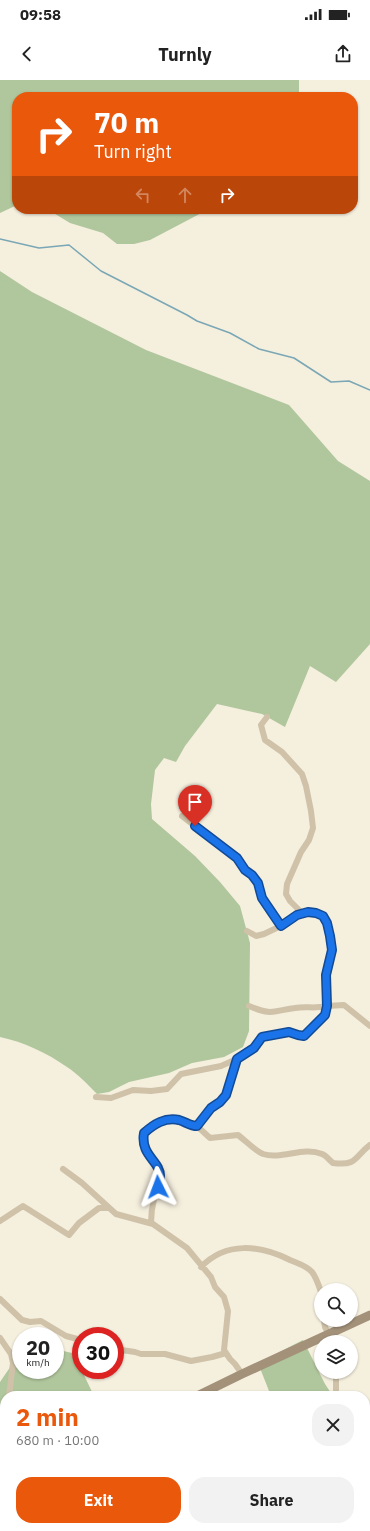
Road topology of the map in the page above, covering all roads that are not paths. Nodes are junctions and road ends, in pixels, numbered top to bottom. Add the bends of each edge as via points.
1 (267, 717) dead end
2 (182, 816) dead end
3 (303, 914) junction
4 (281, 926) junction
5 (247, 931) dead end
6 (249, 1006) dead end
7 (327, 1006) junction
8 (370, 1026) edge
9 (237, 1059) junction
10 (96, 1097) dead end
11 (197, 1126) junction
12 (370, 1145) edge
13 (63, 1168) dead end
14 (109, 1208) junction
15 (0, 1221) edge
16 (151, 1223) junction
17 (201, 1266) junction
18 (317, 1283) edge
19 (0, 1299) edge
20 (370, 1315) edge
21 (335, 1335) edge
22 (0, 1338) edge
23 (72, 1338) edge
24 (314, 1345) edge
25 (124, 1350) edge
26 (226, 1352) junction
27 (242, 1374) junction
28 (336, 1379) edge
29 (10, 1391) edge
30 (207, 1391) edge
31 (336, 1391) edge

1 - 3 street via 261,726 264,740 282,752 302,774 312,811 313,828 287,884 286,894
2 - 4 street via 237,858 258,883 262,898
3 - 4 street
3 - 7 street via 316,913 323,916 327,923 332,950 326,975
4 - 5 street via 256,936
6 - 7 street via 263,1012 274,1013 296,1008
7 - 8 street via 344,1005
7 - 9 street via 325,1015 304,1036 289,1032 262,1037 254,1048
9 - 10 street via 221,1066 180,1074 167,1089 133,1090 111,1098
9 - 11 street via 226,1095 211,1108
11 - 12 street via 210,1138 238,1135 261,1153 280,1155 312,1151 323,1154 333,1164 357,1160
11 - 16 street via 169,1119 159,1122 144,1133 146,1152 158,1168 160,1176
13 - 14 street
14 - 15 street via 99,1208 69,1235 23,1206
14 - 16 street via 116,1214
16 - 17 street via 188,1248
17 - 18 street via 215,1255 235,1248 251,1247 278,1254 304,1266 312,1272
17 - 26 street via 224,1297 228,1311 224,1350
19 - 23 street via 22,1320 41,1321
20 - 21 main road
22 - 29 street via 11,1354 13,1364
24 - 27 main road
25 - 26 street via 141,1354 164,1354 191,1361
26 - 27 street
27 - 30 main road
28 - 31 street

